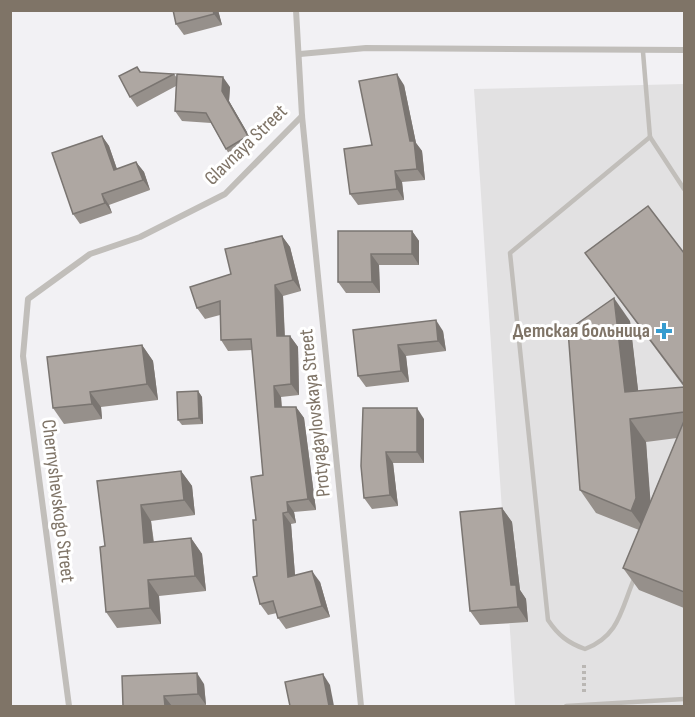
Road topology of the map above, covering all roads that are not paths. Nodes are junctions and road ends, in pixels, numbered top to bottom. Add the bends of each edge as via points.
1 (296, 10) edge
2 (684, 50) edge
3 (643, 52) junction
4 (300, 54) junction
5 (302, 116) junction
6 (650, 137) junction
7 (684, 189) edge
8 (28, 299) joint
9 (637, 573) edge
10 (684, 699) edge
11 (69, 706) edge
12 (361, 706) edge
13 (566, 706) edge

1 - 4 street, Glavnaya Street
2 - 3 street
3 - 4 street via 366,48
3 - 6 lane
4 - 5 street, Glavnaya Street
5 - 8 street, Glavnaya Street via 225,194 140,237 90,254
5 - 12 street, Protyagaylovskaya Street
6 - 7 lane
6 - 9 lane via 510,253 548,620 557,634 573,645 585,649 598,644 612,633
8 - 11 street, Chernyshevskogo Street via 23,356
10 - 13 lane

